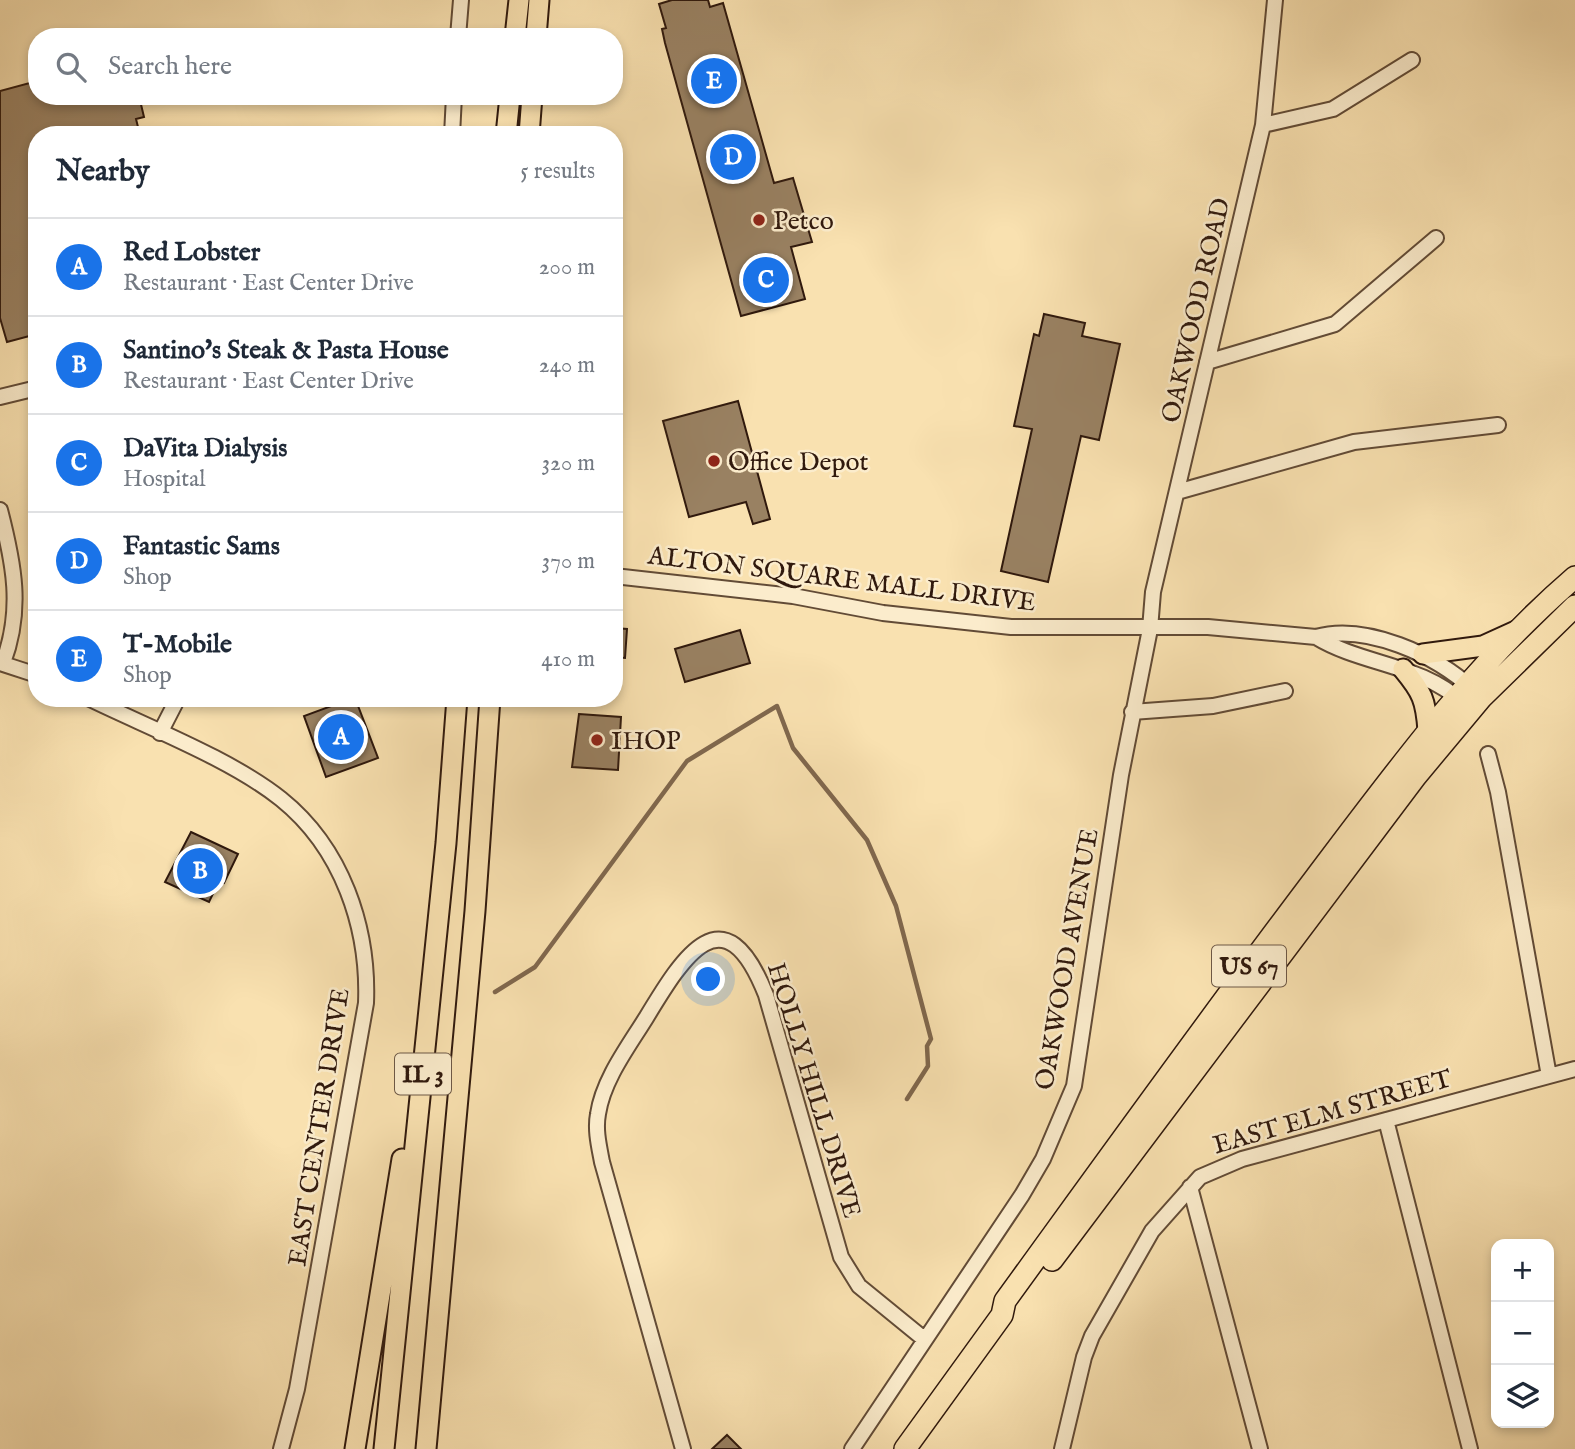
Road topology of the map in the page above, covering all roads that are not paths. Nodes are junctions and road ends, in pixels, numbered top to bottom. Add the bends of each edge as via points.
1 (461, 0) edge
2 (519, 0) edge
3 (539, 0) edge
4 (1275, 0) edge
5 (459, 28) edge
6 (516, 28) edge
7 (537, 28) edge
8 (1412, 60) dead end
9 (454, 105) edge
10 (508, 105) edge
11 (531, 105) edge
12 (1263, 125) junction
13 (452, 126) edge
14 (507, 126) edge
15 (530, 126) edge
16 (1436, 238) dead end
17 (1207, 362) junction
18 (28, 390) edge
19 (0, 397) edge
20 (1497, 425) dead end
21 (1177, 492) junction
22 (0, 510) edge
23 (623, 577) edge
24 (1575, 577) edge
25 (1575, 606) edge
26 (1150, 629) junction
27 (1517, 631) junction
28 (1316, 637) junction
29 (1423, 654) junction
30 (1, 663) edge
31 (1403, 669) junction
32 (28, 672) edge
33 (1285, 691) dead end
34 (1468, 697) junction
35 (107, 707) edge
36 (173, 707) edge
37 (456, 707) edge
38 (488, 707) edge
39 (1132, 712) junction
40 (1428, 731) junction
41 (160, 733) junction
42 (1488, 754) dead end
43 (446, 843) junction
44 (1575, 1069) edge
45 (1549, 1076) junction
46 (1386, 1120) junction
47 (1190, 1187) junction
48 (1002, 1315) junction
49 (924, 1339) junction
50 (281, 1449) edge
51 (355, 1449) edge
52 (384, 1449) edge
53 (426, 1449) edge
54 (682, 1449) edge
55 (852, 1449) edge
56 (905, 1449) edge
57 (1062, 1449) edge
58 (1261, 1449) edge
59 (1470, 1449) edge

1 - 5 street
2 - 6 main road
3 - 7 main road
4 - 12 street, OAKWOOD ROAD
8 - 12 street via 1333,108
9 - 13 street
10 - 14 main road
11 - 15 main road
12 - 17 street, OAKWOOD ROAD
16 - 17 street via 1335,324
17 - 21 street, OAKWOOD ROAD
18 - 19 street
20 - 21 street via 1354,442
21 - 26 street, OAKWOOD ROAD via 1153,592
22 - 30 street via 16,602 15,624
23 - 26 street, ALTON SQUARE MALL DRIVE via 784,595 947,621
24 - 27 highway, US 67
25 - 34 highway, US 67
26 - 28 street, ALTON SQUARE MALL DRIVE via 1208,627
26 - 39 street, OAKWOOD AVENUE
27 - 29 main road via 1483,646
27 - 34 highway, US 67
28 - 29 street, ALTON SQUARE MALL DRIVE via 1349,634
28 - 31 street, ALTON SQUARE MALL DRIVE via 1333,647
29 - 34 street, ALTON SQUARE MALL DRIVE via 1440,662
30 - 32 street
31 - 34 street, ALTON SQUARE MALL DRIVE
31 - 40 main road via 1421,691
33 - 39 street via 1213,706
34 - 40 highway, US 67
34 - 48 highway, US 67 via 1408,786 1014,1310
35 - 41 street, EAST CENTER DRIVE
36 - 41 street
37 - 43 main road, IL 3
38 - 53 main road, IL 3 via 475,911
39 - 49 street, OAKWOOD AVENUE via 1074,1086 1036,1171
40 - 48 highway, US 67 via 1206,1025 1005,1301
41 - 50 street, EAST CENTER DRIVE via 246,776 289,806 326,851 349,891 364,943 366,1003 356,1064 294,1405
42 - 45 street
43 - 51 main road via 413,1089
43 - 52 main road, IL 3
44 - 45 street, EAST ELM STREET
45 - 46 street, EAST ELM STREET
46 - 47 street, EAST ELM STREET via 1242,1159 1215,1169
46 - 59 street
47 - 57 street, EAST ELM STREET via 1152,1231 1092,1336
47 - 58 street
48 - 56 highway, US 67
49 - 54 street, HOLLY HILL DRIVE via 884,1310 850,1276 754,966 738,946 726,941 706,943 679,965 611,1077 597,1115 602,1162
49 - 55 street, OAKWOOD AVENUE

